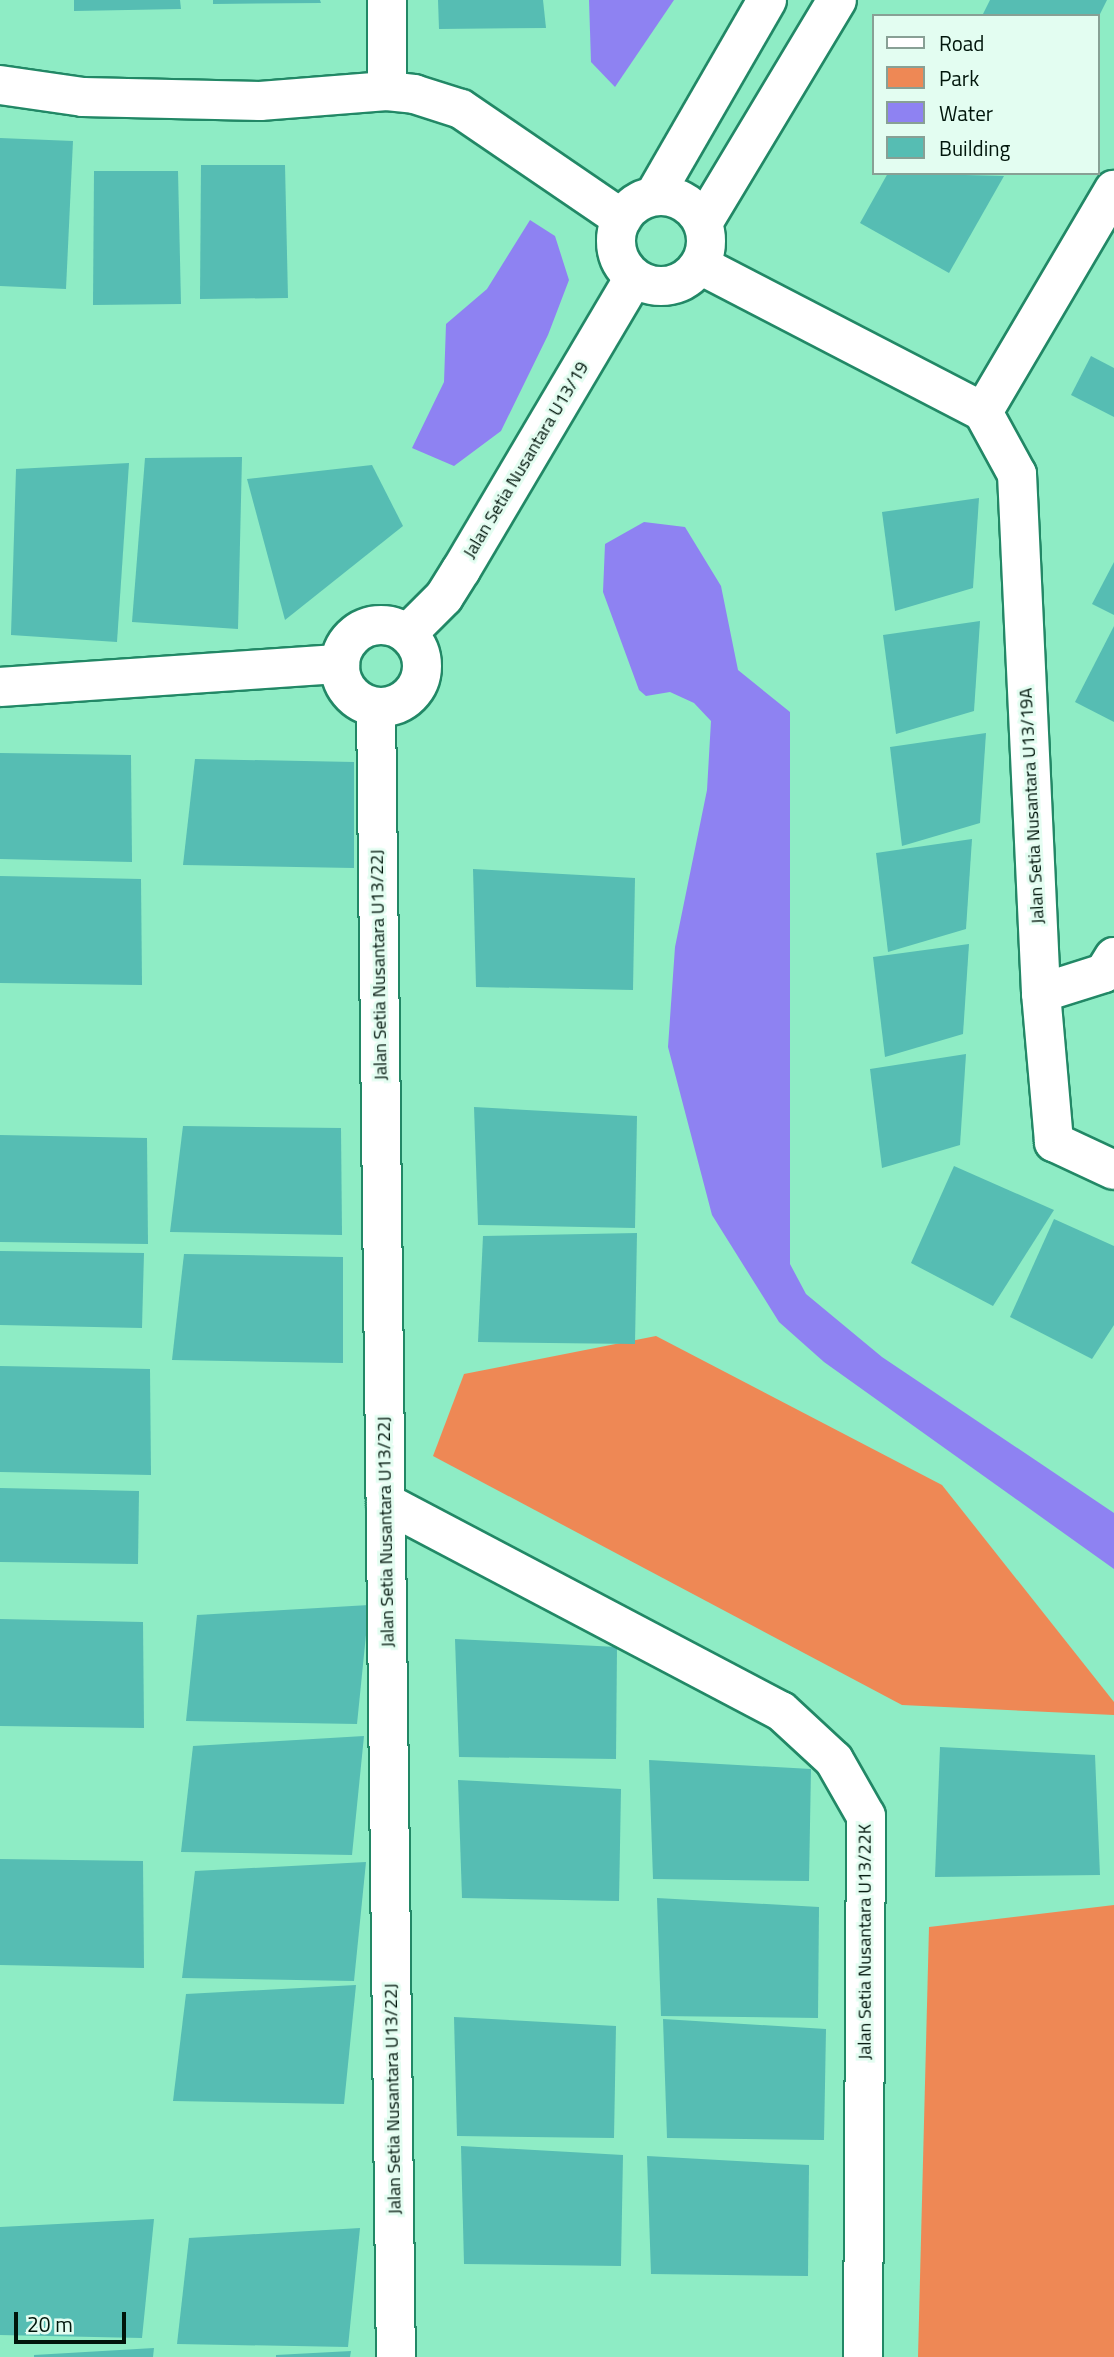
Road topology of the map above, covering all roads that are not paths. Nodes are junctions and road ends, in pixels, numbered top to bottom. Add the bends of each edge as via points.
1 (387, 0) edge
2 (767, 0) edge
3 (838, 0) edge
4 (0, 85) edge
5 (387, 90) junction
6 (1114, 190) edge
7 (654, 196) junction
8 (622, 219) junction
9 (703, 223) junction
10 (700, 265) junction
11 (634, 278) junction
12 (983, 412) junction
13 (407, 634) junction
14 (340, 664) junction
15 (0, 687) edge
16 (376, 707) junction
17 (1114, 957) edge
18 (1041, 993) junction
19 (1114, 1170) edge
20 (386, 1503) junction
21 (396, 2357) edge
22 (863, 2357) edge

1 - 5 street
2 - 7 street
3 - 9 street
4 - 5 street via 83,97 246,101
5 - 8 street via 414,93 461,109
6 - 12 street
7 - 8 street via 630,208
7 - 9 street via 683,201
8 - 11 street via 617,231 618,257
9 - 10 street via 706,251
10 - 11 street via 690,277 669,285
10 - 12 street
11 - 13 street, Jalan Setia Nusantara U13/19 via 450,588
12 - 18 street, Jalan Setia Nusantara U13/19A via 1017,474
13 - 14 street via 384,624 359,631 349,640
13 - 16 street via 421,656 419,682 402,702
14 - 15 street
14 - 16 street via 341,676 354,697
16 - 20 street, Jalan Setia Nusantara U13/22J
17 - 18 street via 1104,973
18 - 19 street, Jalan Setia Nusantara U13/19A via 1054,1142
20 - 21 street, Jalan Setia Nusantara U13/22J
20 - 22 street, Jalan Setia Nusantara U13/22K via 781,1712 834,1760 866,1816

